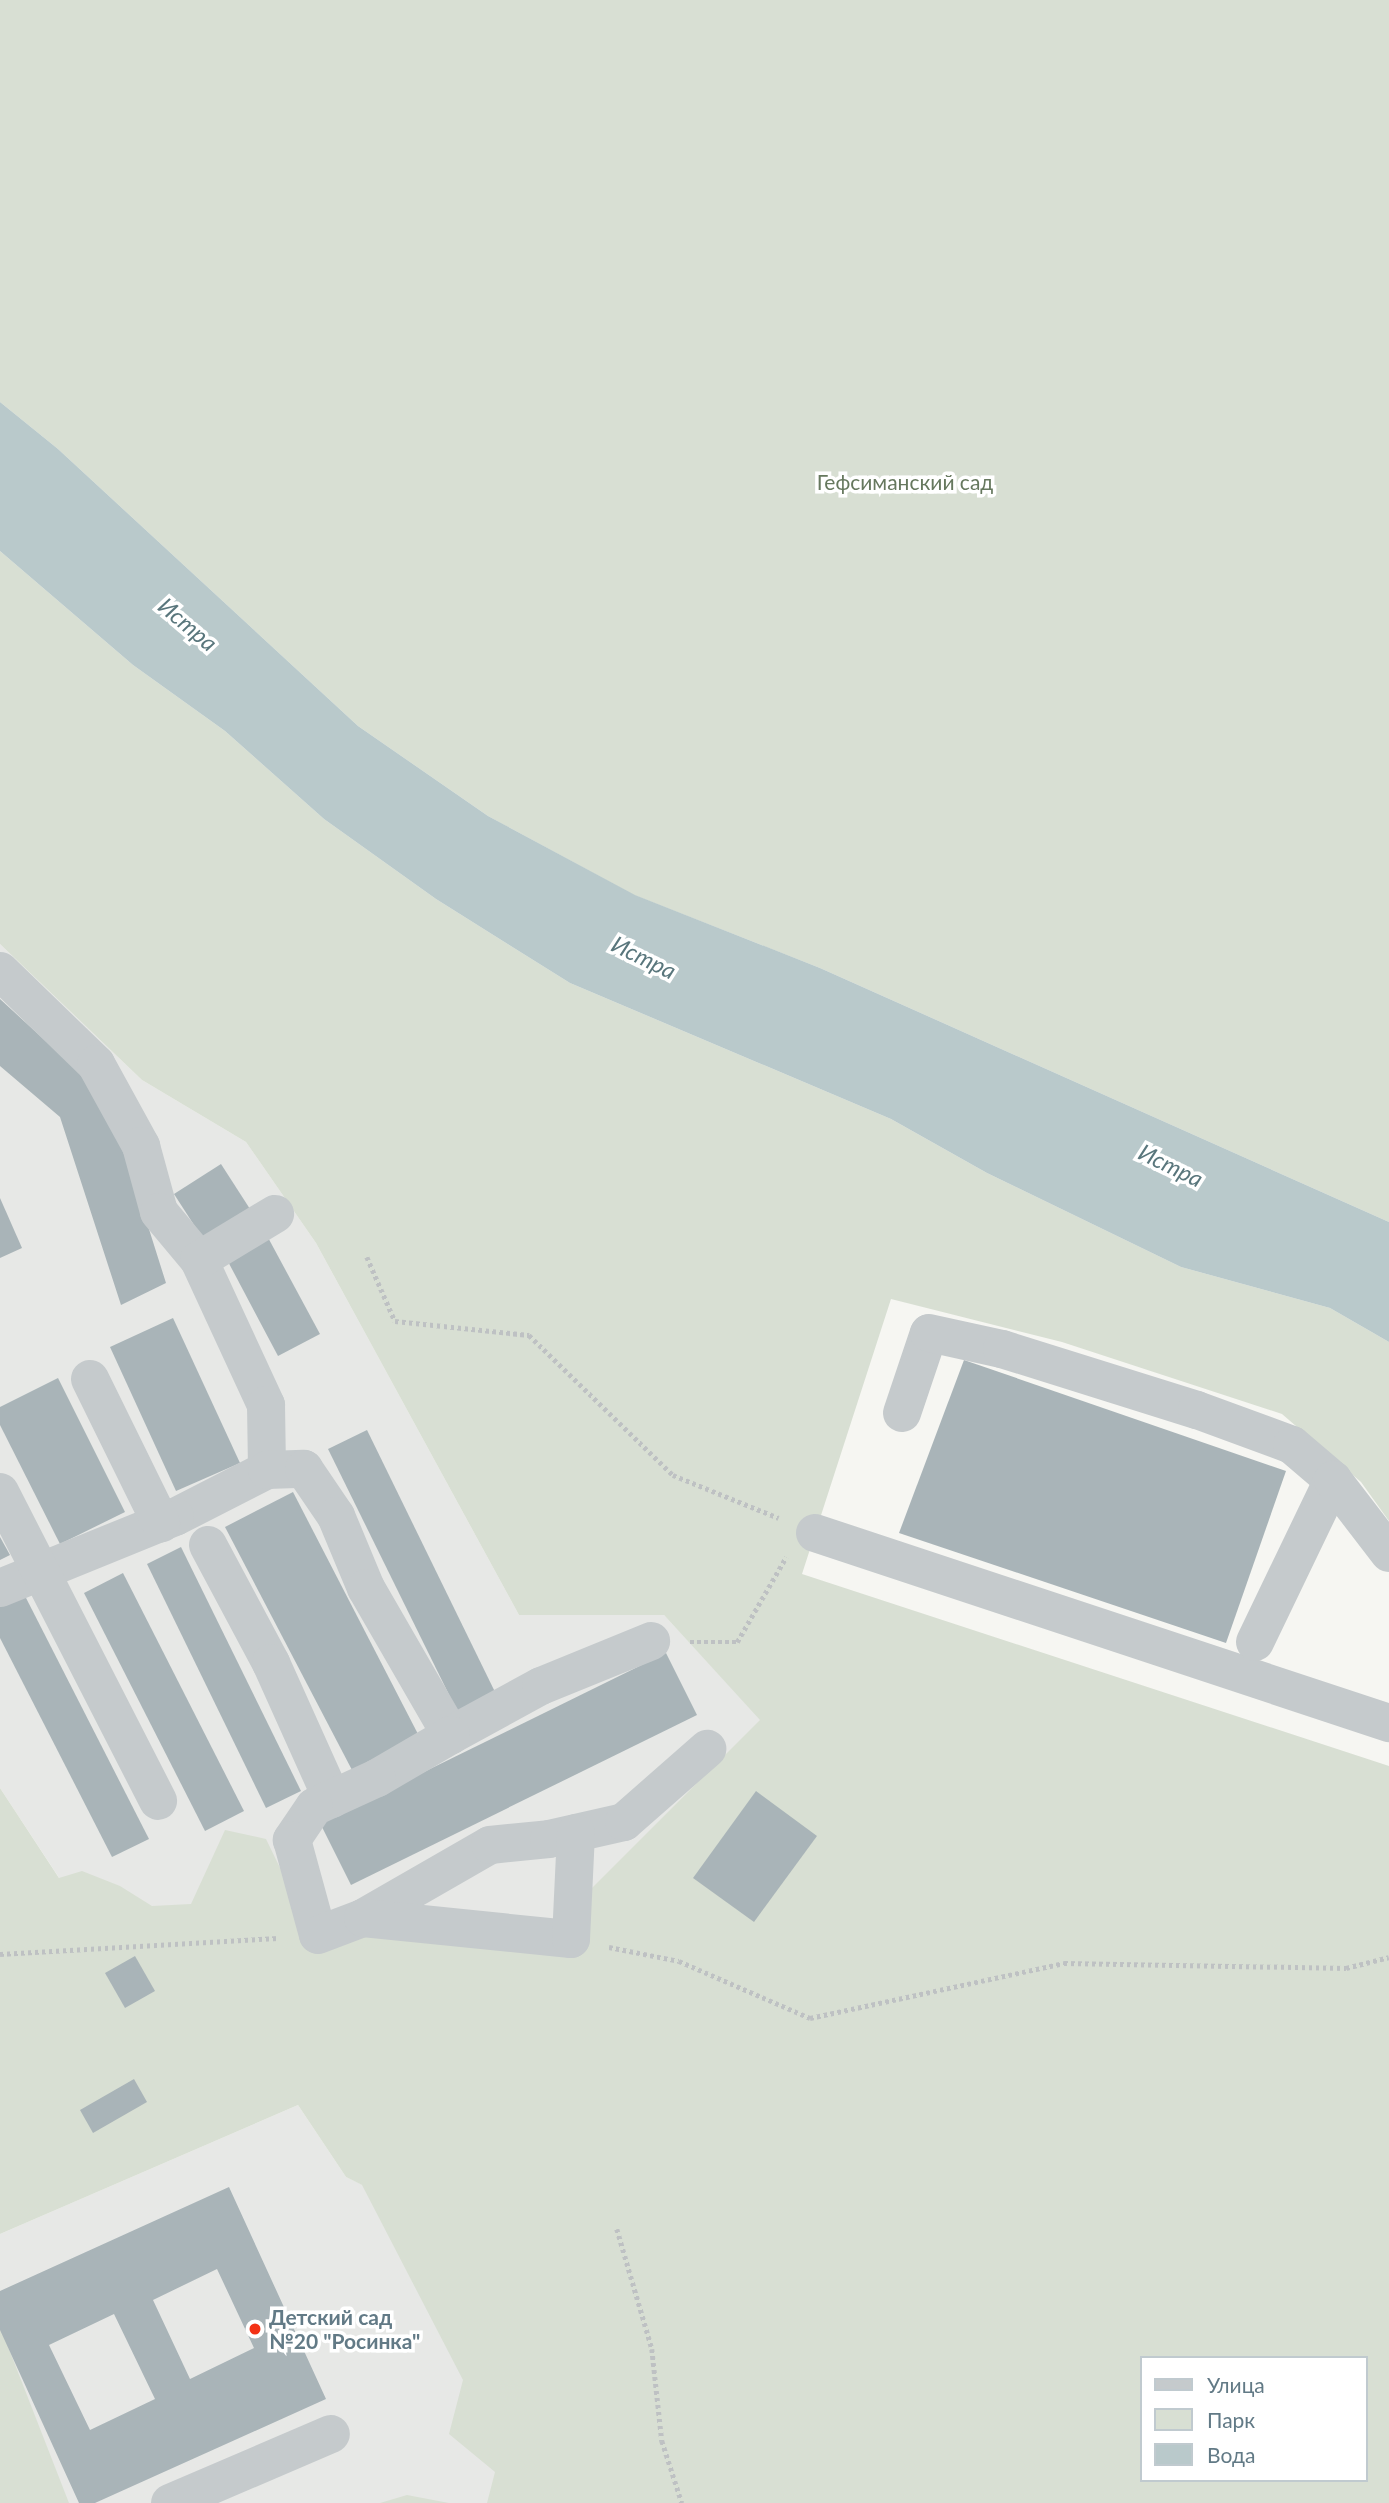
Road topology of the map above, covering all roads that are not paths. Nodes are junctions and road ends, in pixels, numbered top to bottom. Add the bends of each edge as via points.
1 (0, 971) edge
2 (275, 1214) dead end
3 (199, 1260) junction
4 (90, 1379) dead end
5 (902, 1413) dead end
6 (267, 1470) junction
7 (1333, 1480) junction
8 (0, 1492) edge
9 (161, 1523) junction
10 (809, 1531) road end
11 (208, 1545) dead end
12 (1389, 1553) edge
13 (40, 1572) junction
14 (0, 1588) edge
15 (650, 1641) road end
16 (1255, 1642) dead end
17 (1389, 1723) edge
18 (451, 1735) junction
19 (706, 1749) dead end
20 (332, 1799) junction
21 (158, 1801) dead end
22 (576, 1833) junction
23 (363, 1918) junction
24 (331, 2434) dead end
25 (170, 2503) edge

1 - 3 lane via 96,1063 141,1146 159,1212
2 - 3 lane
3 - 6 lane via 266,1405
4 - 9 lane
5 - 7 lane via 929,1333 1002,1349 1197,1410 1292,1445
6 - 9 lane
6 - 18 lane via 304,1469 336,1516 366,1588
7 - 12 lane
7 - 16 lane
8 - 13 lane
9 - 13 lane
10 - 17 lane
11 - 20 lane via 271,1663
13 - 14 lane
13 - 21 lane
15 - 18 lane via 541,1686
18 - 20 lane
19 - 22 lane via 624,1822
20 - 23 lane via 314,1807 292,1840 318,1935
22 - 23 lane via 490,1845
22 - 23 lane via 570,1939
24 - 25 lane

